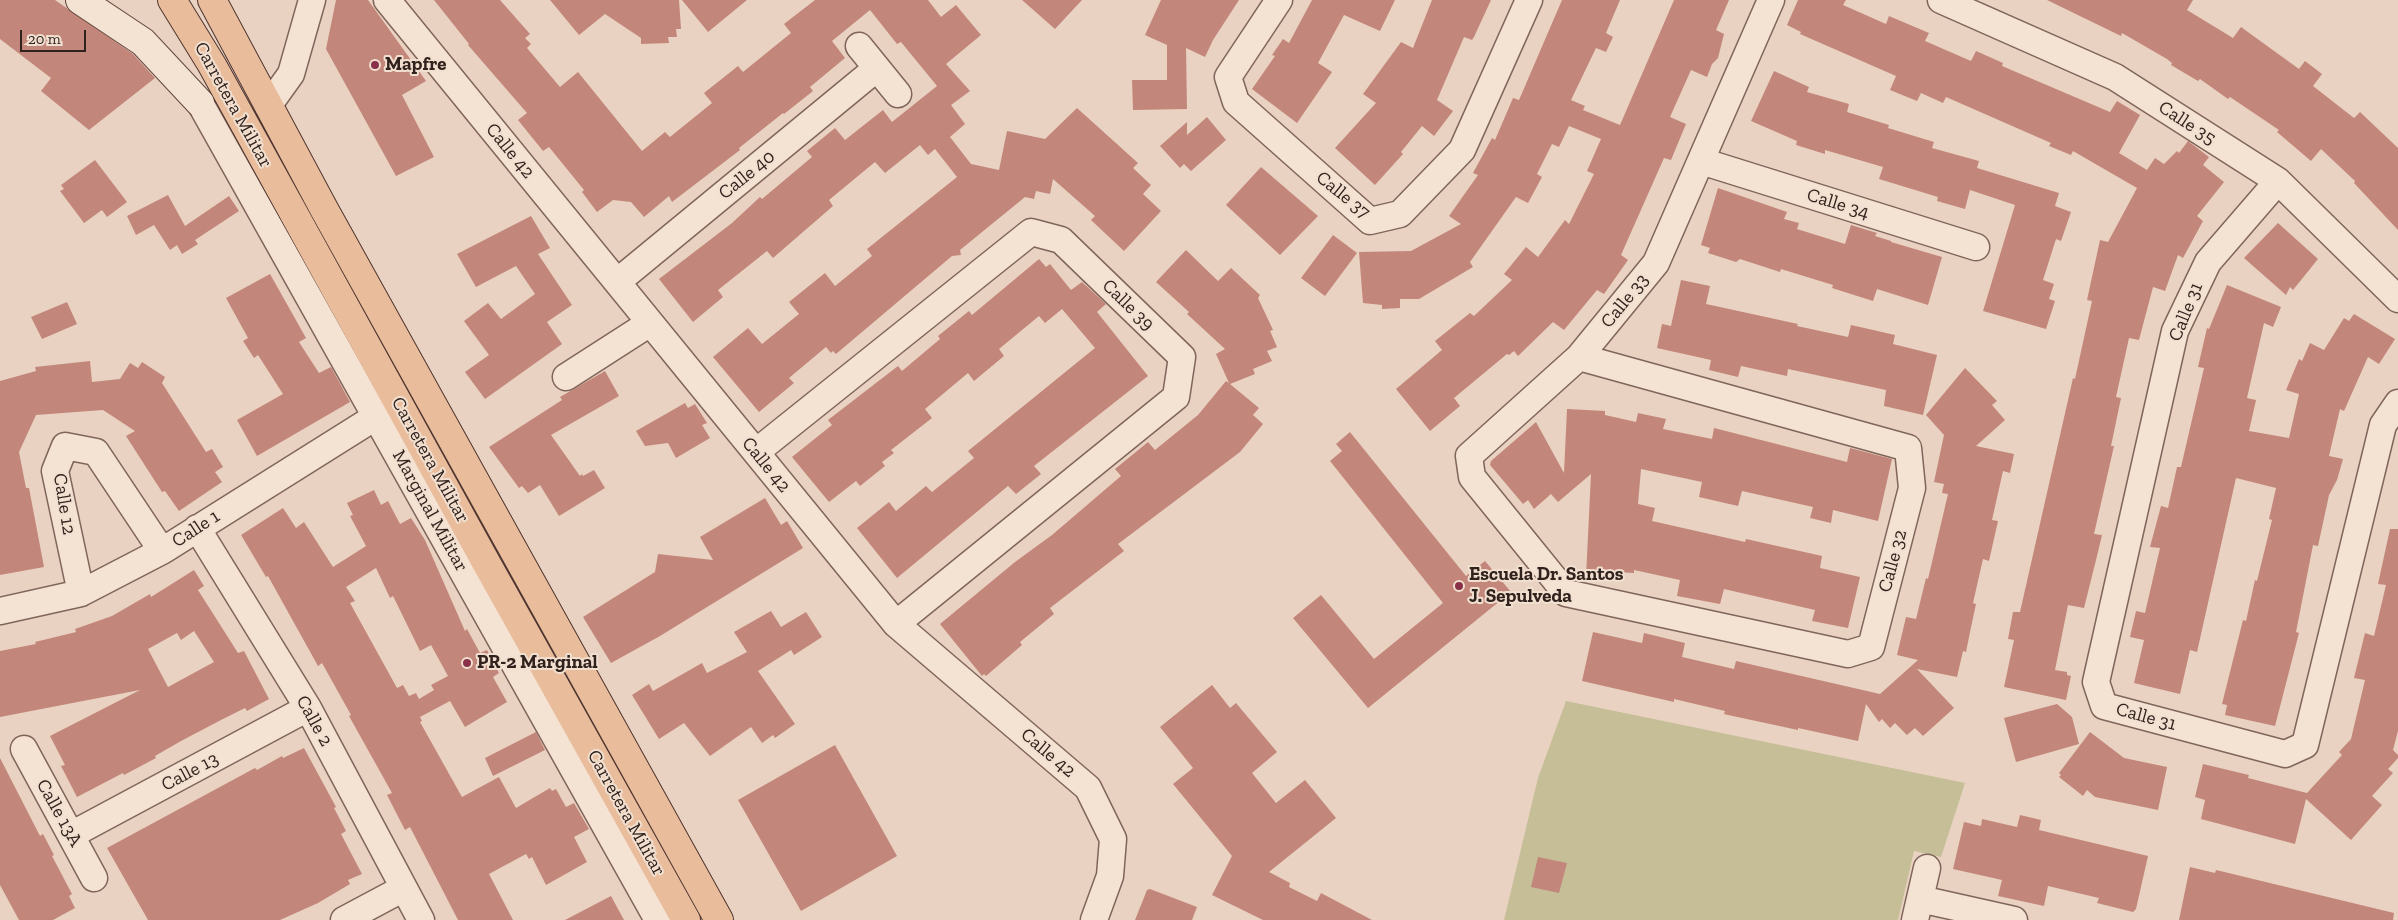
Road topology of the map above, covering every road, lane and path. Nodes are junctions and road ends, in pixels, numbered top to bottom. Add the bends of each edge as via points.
1 (80, 0) edge
2 (172, 0) edge
3 (212, 0) edge
4 (312, 0) edge
5 (387, 0) edge
6 (1279, 0) edge
7 (1529, 0) edge
8 (1771, 0) edge
9 (1941, 0) edge
10 (859, 46) dead end
11 (877, 68) junction
12 (898, 94) dead end
13 (200, 103) joint
14 (268, 106) junction
15 (1701, 161) junction
16 (2278, 182) junction
17 (1976, 247) dead end
18 (617, 282) junction
19 (2398, 299) edge
20 (650, 323) junction
21 (1580, 357) junction
22 (566, 377) dead end
23 (2398, 403) edge
24 (377, 416) junction
25 (756, 452) junction
26 (197, 528) junction
27 (162, 551) junction
28 (1532, 551) joint
29 (81, 593) junction
30 (0, 611) edge
31 (896, 624) junction
32 (308, 708) junction
33 (24, 749) dead end
34 (71, 835) junction
35 (1928, 868) dead end
36 (94, 878) dead end
37 (404, 888) junction
38 (1918, 909) edge
39 (344, 920) edge
40 (421, 920) edge
41 (658, 920) edge
42 (686, 920) edge
43 (719, 920) edge
44 (1094, 920) edge
45 (2014, 920) edge

1 - 13 street via 143,42
2 - 42 main road, Carretera Militar via 212,65
3 - 14 main road, Carretera Militar
4 - 14 street via 291,74
5 - 18 street, Calle 42
6 - 7 street, Calle 37 via 1228,77 1236,102 1370,221 1400,214 1462,150
8 - 15 street, Calle 33
9 - 16 street, Calle 35 via 2115,77
10 - 11 street
11 - 12 street
11 - 18 street, Calle 40
13 - 24 street, Marginal Militar
14 - 43 main road, Carretera Militar
15 - 17 street, Calle 34
15 - 21 street, Calle 33 via 1656,263
16 - 19 street, Calle 35
16 - 23 street, Calle 31 via 2208,262 2175,331 2096,682 2104,706 2286,754 2305,745 2383,425
18 - 20 street, Calle 42
20 - 22 street
20 - 25 street, Calle 42
21 - 28 street, Calle 33 via 1469,456 1472,477
21 - 28 street, Calle 32 via 1908,448 1912,488 1870,647 1848,654 1566,593
24 - 26 street, Calle 1
24 - 41 street, Marginal Militar
25 - 31 street, Calle 42
25 - 31 street, Calle 39 via 1031,232 1061,240 1182,357 1176,397
26 - 27 street, Calle 1
26 - 32 street, Calle 2
27 - 29 street, Calle 1
27 - 29 street, Calle 12 via 96,452 65,446 55,470
29 - 30 street, Calle 1
31 - 44 street, Calle 42 via 1088,788 1113,839 1110,876
32 - 34 street, Calle 13
32 - 37 street, Calle 2
33 - 34 street, Calle 13A
34 - 36 street, Calle 13A
35 - 38 street
37 - 39 street
37 - 40 street, Calle 2
38 - 45 street

